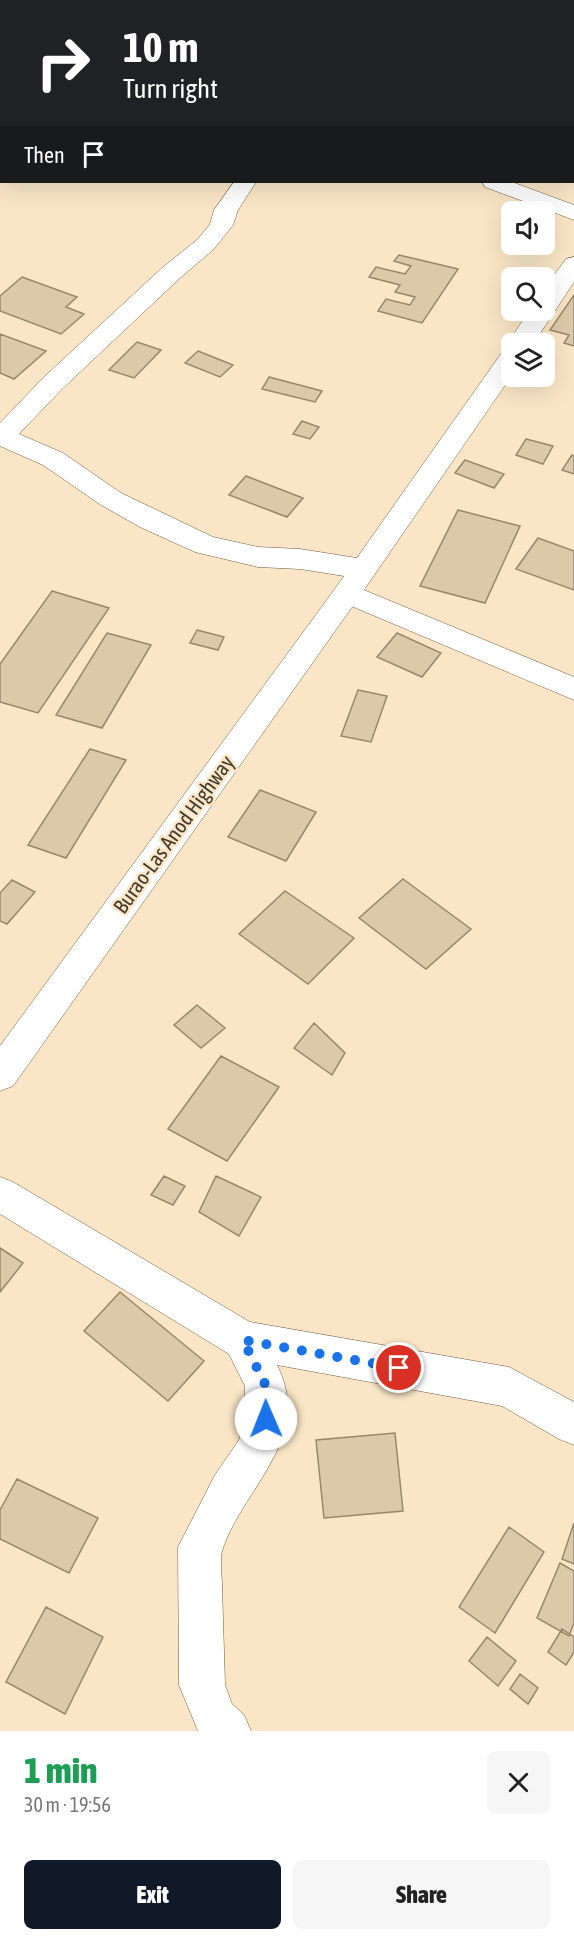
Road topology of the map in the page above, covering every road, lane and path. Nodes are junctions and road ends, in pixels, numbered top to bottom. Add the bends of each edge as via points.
1 (243, 183) edge
2 (496, 183) edge
3 (574, 213) edge
4 (574, 264) edge
5 (555, 292) edge
6 (501, 372) edge
7 (6, 445) edge
8 (355, 581) junction
9 (574, 689) edge
10 (0, 1075) edge
11 (0, 1194) edge
12 (243, 1340) junction
13 (574, 1425) edge
14 (228, 1731) edge

1 - 7 main road via 206,244 53,383
2 - 3 main road
4 - 5 main road
6 - 8 main road, Burao-Las Anod Highway
7 - 8 main road via 52,459 111,499 205,545 258,557 300,559
8 - 9 main road
8 - 10 main road, Burao-Las Anod Highway
11 - 12 main road
12 - 13 main road via 509,1387
12 - 14 main road via 265,1384 266,1419 257,1450 200,1546 202,1685 216,1720

